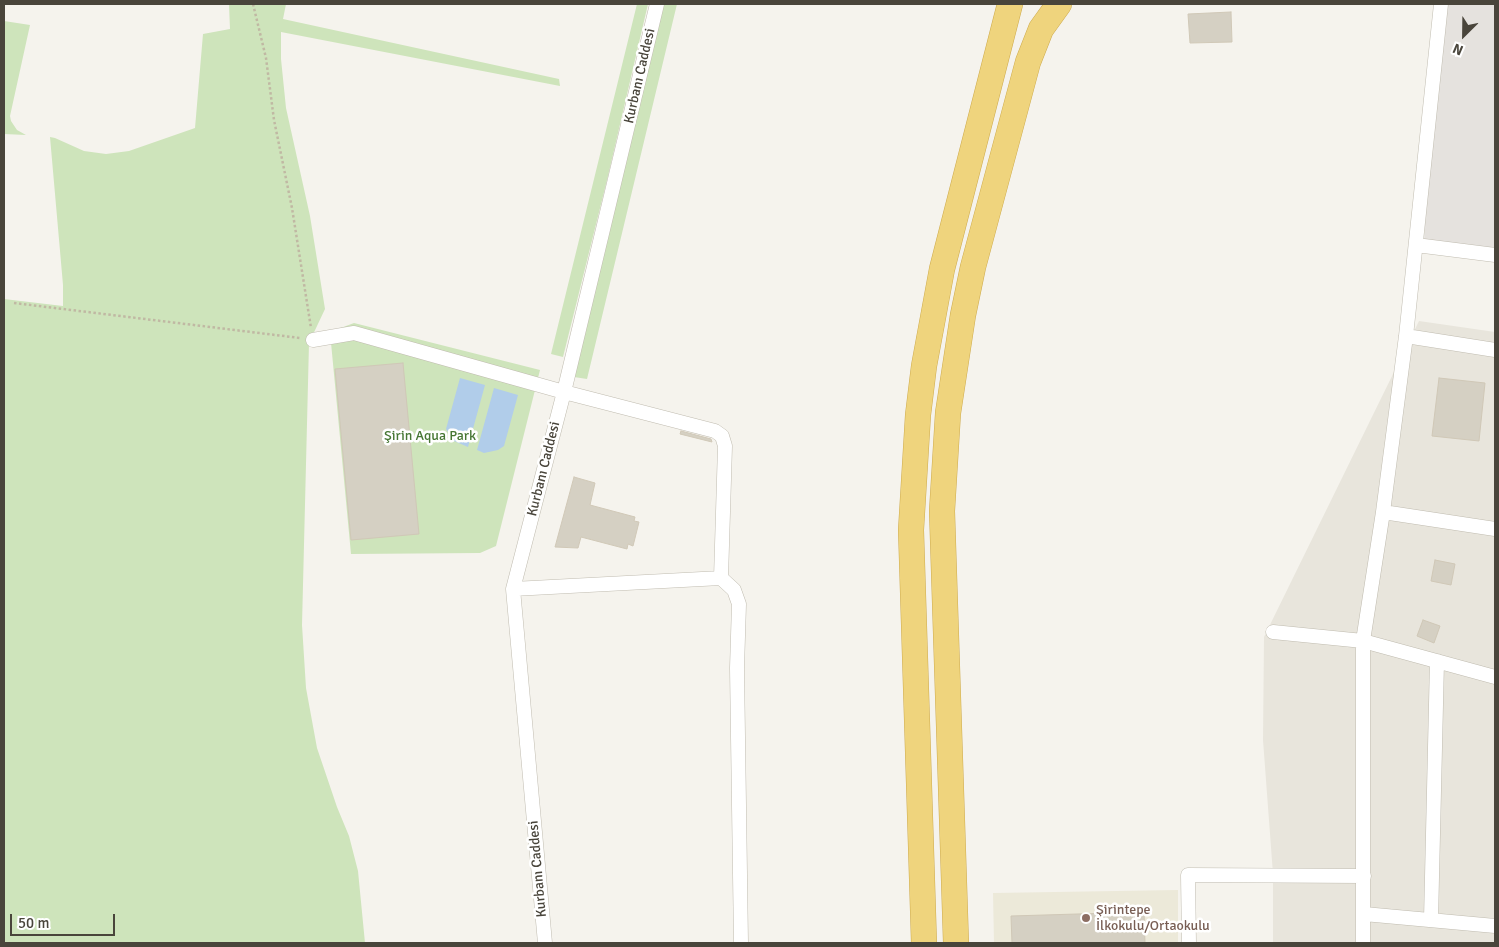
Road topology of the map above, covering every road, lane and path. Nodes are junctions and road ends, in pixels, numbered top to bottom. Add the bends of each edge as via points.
1 (253, 4) edge
2 (657, 4) edge
3 (1010, 4) edge
4 (1059, 4) edge
5 (1440, 4) edge
6 (1416, 245) junction
7 (1495, 255) edge
8 (14, 303) dead end
9 (1406, 336) junction
10 (313, 340) junction
11 (1495, 350) edge
12 (564, 392) junction
13 (1383, 512) junction
14 (1495, 529) edge
15 (721, 578) junction
16 (513, 589) junction
17 (1273, 632) dead end
18 (1363, 641) junction
19 (1437, 661) junction
20 (1495, 677) edge
21 (1364, 876) junction
22 (1364, 914) junction
23 (1431, 920) junction
24 (1495, 926) edge
25 (545, 943) edge
26 (742, 943) edge
27 (924, 943) edge
28 (956, 943) edge
29 (1188, 943) edge
30 (1363, 943) edge

1 - 10 path via 266,58
2 - 12 street, Kurbanı Caddesi
3 - 27 highway via 942,269 924,366 914,453 910,530
4 - 28 highway via 1041,29 1028,62 985,219 963,315 948,413 942,511
5 - 6 street
6 - 7 street
6 - 9 street
8 - 10 path
9 - 11 street
9 - 13 street
10 - 12 street via 354,333
12 - 15 street via 715,431 722,436 725,446
12 - 16 street, Kurbanı Caddesi
13 - 14 street
13 - 18 street
15 - 16 street
15 - 26 street via 734,590 739,604 737,668
16 - 25 street, Kurbanı Caddesi
17 - 18 street
18 - 19 street
18 - 21 street
19 - 20 street
19 - 23 street
21 - 22 street
21 - 29 street via 1188,875
22 - 23 street
22 - 30 street
23 - 24 street

